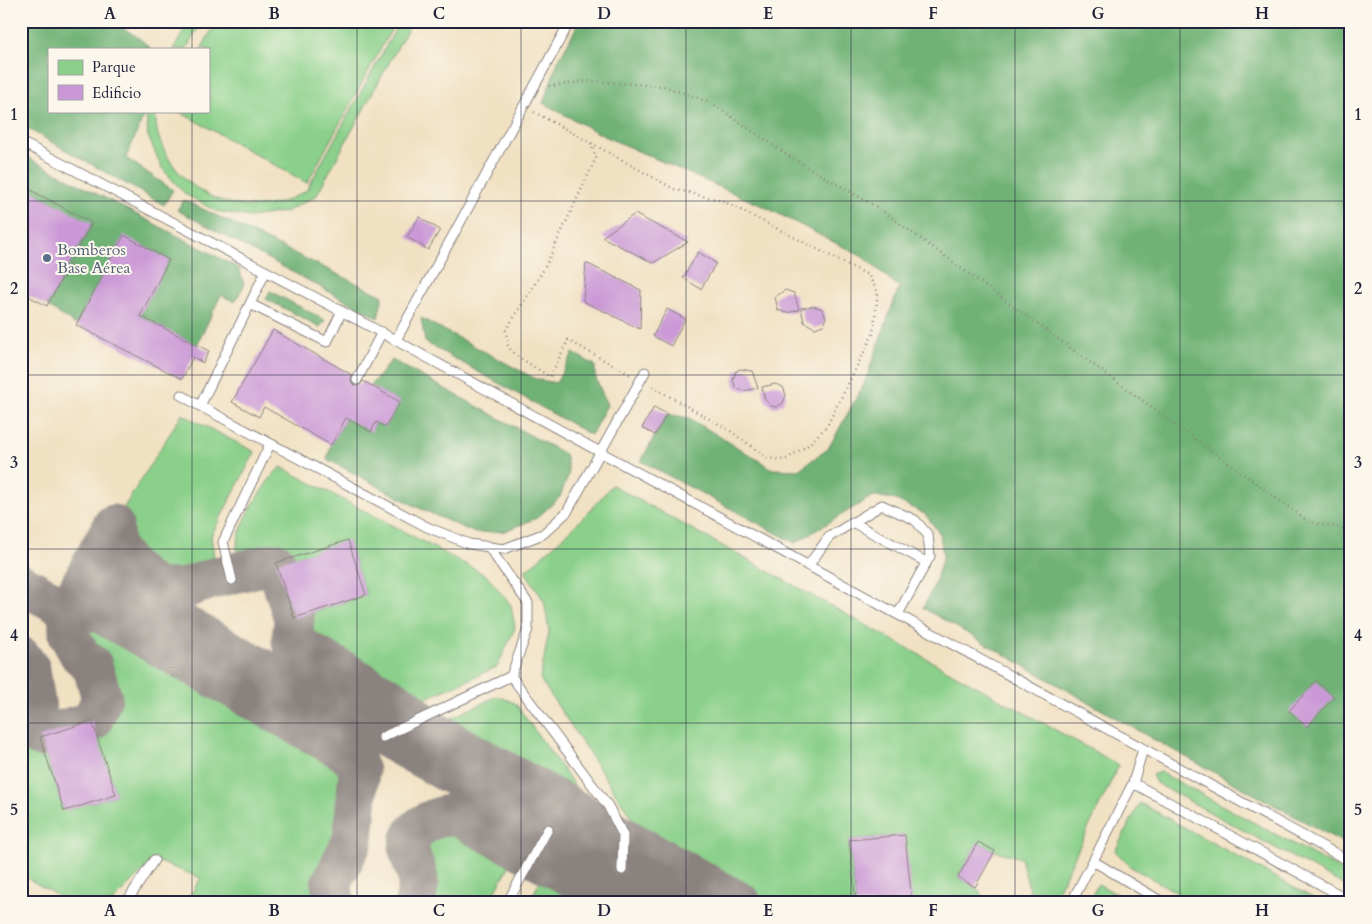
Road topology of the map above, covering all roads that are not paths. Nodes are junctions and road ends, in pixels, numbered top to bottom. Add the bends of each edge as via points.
1 (570, 21) edge
2 (21, 142) edge
3 (266, 271) junction
4 (250, 304) junction
5 (342, 311) junction
6 (382, 332) junction
7 (396, 340) junction
8 (642, 376) road end
9 (357, 380) dead end
10 (181, 396) dead end
11 (200, 406) junction
12 (270, 444) junction
13 (601, 453) junction
14 (852, 522) junction
15 (488, 546) junction
16 (926, 562) junction
17 (808, 566) junction
18 (232, 580) dead end
19 (898, 614) junction
20 (511, 676) junction
21 (383, 737) dead end
22 (1143, 749) junction
23 (1132, 783) junction
24 (548, 829) dead end
25 (154, 860) dead end
26 (1093, 861) junction
27 (1351, 862) edge
28 (622, 870) dead end
29 (21, 896) edge
30 (1351, 901) edge
31 (32, 903) edge
32 (126, 903) edge
33 (508, 903) edge
34 (1071, 903) edge
35 (1164, 903) edge

1 - 7 lane
2 - 3 lane
3 - 4 lane
3 - 5 lane
4 - 5 lane via 327,342
4 - 11 lane
5 - 6 lane
6 - 7 lane
6 - 9 lane
7 - 13 lane
8 - 13 lane
10 - 11 lane
11 - 12 lane
12 - 15 lane via 427,527 468,544
12 - 18 lane via 223,542
13 - 15 lane via 567,512 543,534 504,549
13 - 17 lane
14 - 16 lane
14 - 16 lane via 882,505 915,520 928,535 930,556
14 - 17 lane via 829,537
15 - 20 lane via 528,602 528,629
16 - 19 lane
17 - 19 lane
19 - 22 lane
20 - 21 lane
20 - 28 lane via 608,806 623,835
22 - 23 lane
22 - 27 lane
23 - 26 lane
23 - 30 lane
24 - 33 lane
25 - 32 lane
26 - 34 lane
26 - 35 lane
29 - 31 lane

